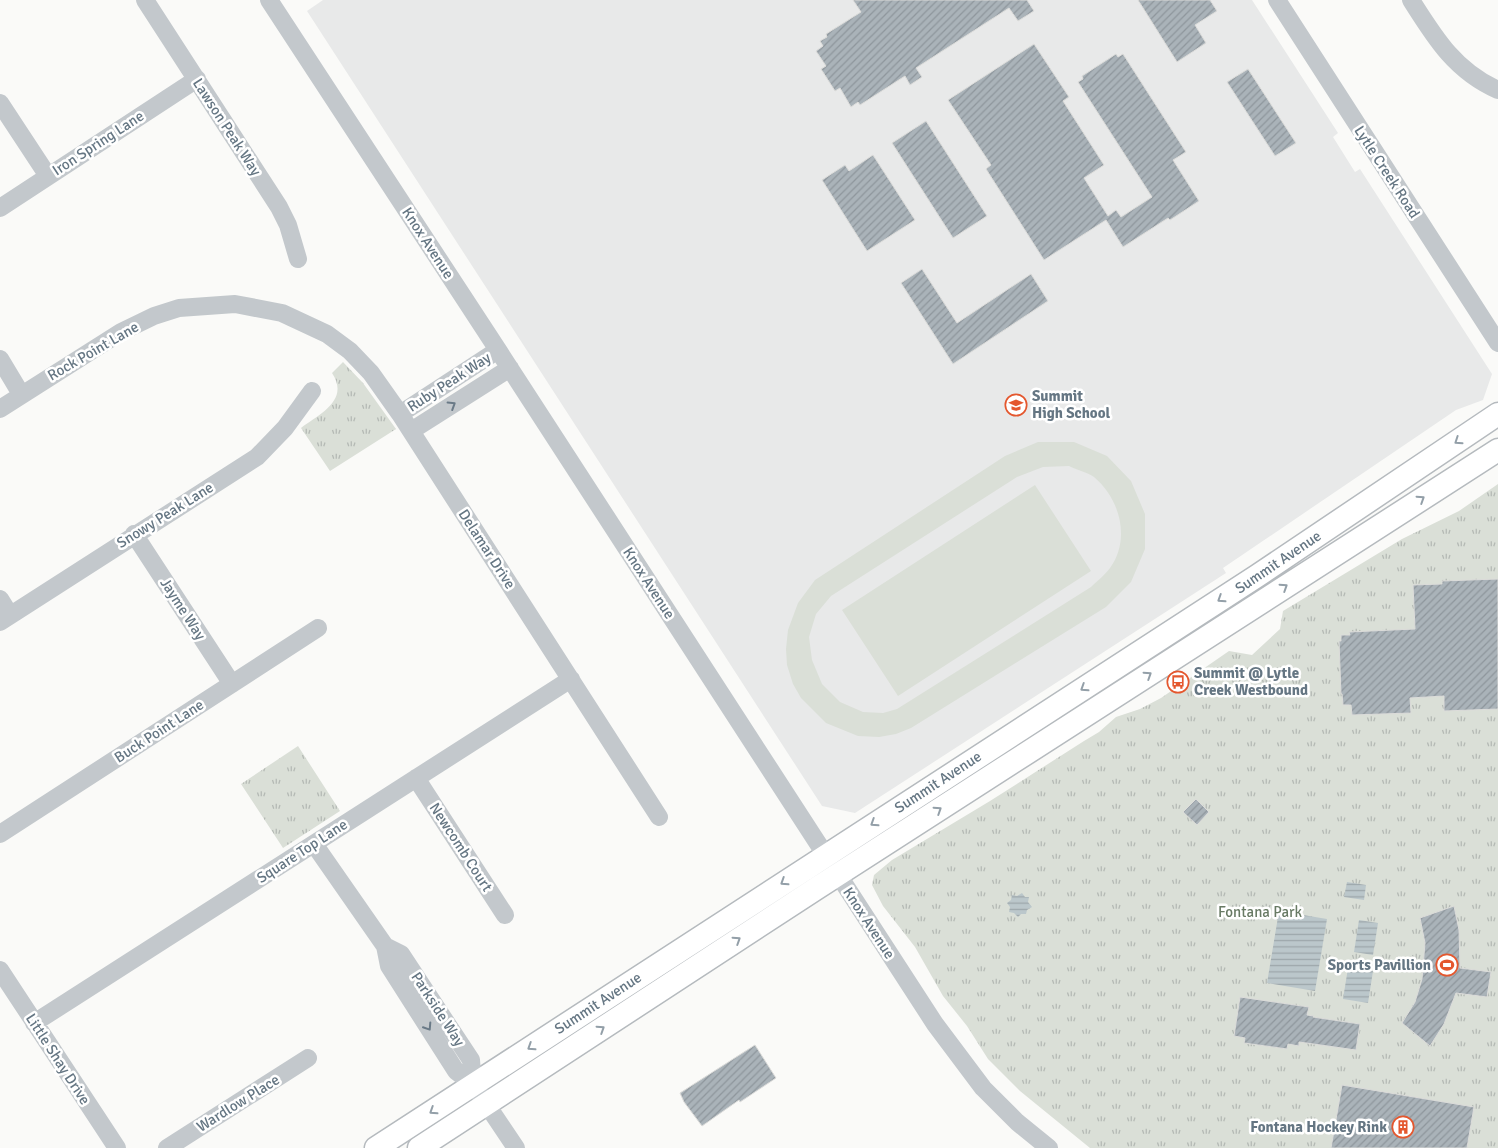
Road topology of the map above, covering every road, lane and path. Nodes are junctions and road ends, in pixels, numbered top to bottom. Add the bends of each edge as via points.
1 (145, 0) edge
2 (269, 0) edge
3 (1277, 0) edge
4 (1411, 0) edge
5 (197, 79) junction
6 (1498, 90) edge
7 (0, 103) edge
8 (48, 176) junction
9 (0, 208) edge
10 (298, 259) dead end
11 (282, 313) joint
12 (1498, 343) edge
13 (498, 350) junction
14 (0, 359) edge
15 (510, 368) junction
16 (312, 391) dead end
17 (21, 394) junction
18 (0, 409) edge
19 (400, 414) junction
20 (1498, 414) edge
21 (411, 431) junction
22 (1498, 450) edge
23 (134, 534) junction
24 (0, 599) edge
25 (5, 618) edge
26 (318, 628) dead end
27 (570, 679) junction
28 (232, 684) junction
29 (416, 778) junction
30 (659, 817) dead end
31 (0, 834) edge
32 (314, 844) junction
33 (825, 855) junction
34 (838, 875) junction
35 (505, 915) dead end
36 (384, 946) junction
37 (0, 970) edge
38 (426, 991) junction
39 (411, 1001) junction
40 (34, 1023) junction
41 (308, 1058) dead end
42 (474, 1084) junction
43 (487, 1104) junction
44 (117, 1148) edge
45 (167, 1148) edge
46 (376, 1148) edge
47 (419, 1148) edge
48 (516, 1148) edge
49 (1049, 1148) edge

1 - 5 street, Lawson Peak Way
2 - 13 street, Knox Avenue
3 - 12 street, Lytle Creek Road
4 - 6 street via 1448,55
5 - 8 street, Iron Spring Lane
5 - 10 street, Lawson Peak Way via 279,208
7 - 8 street
8 - 9 street, Iron Spring Lane
11 - 17 street, Rock Point Lane via 235,304 179,308 121,332
11 - 19 street, Delamar Drive via 327,334 350,351 371,373
13 - 15 street, Knox Avenue
13 - 19 street, Ruby Peak Way
14 - 17 street
21 -> 15 street, Ruby Peak Way
15 - 33 street, Knox Avenue
16 - 23 street, Snowy Peak Lane via 285,428 257,457
17 - 18 street, Rock Point Lane
19 - 21 street, Delamar Drive
20 -> 33 main road, Summit Avenue via 1257,576
21 - 27 street, Delamar Drive
34 -> 22 main road, Summit Avenue
23 - 25 street, Snowy Peak Lane
23 - 28 street, Jayme Way
24 - 25 street
26 - 28 street, Buck Point Lane
27 - 29 street, Square Top Lane
27 - 30 street, Delamar Drive
28 - 31 street, Buck Point Lane
29 - 32 street, Square Top Lane
29 - 35 street, Newcomb Court
32 - 36 street, Parkside Way
32 - 40 street, Square Top Lane
33 - 34 street, Knox Avenue
33 -> 42 main road, Summit Avenue
43 -> 34 main road, Summit Avenue
34 - 49 street, Knox Avenue via 935,1024 983,1088
36 - 38 street, Parkside Way via 401,954
36 - 39 street, Parkside Way via 389,966
37 - 40 street, Little Shay Drive
38 - 39 street
38 - 42 street, Parkside Way via 471,1060
39 -> 42 street, Parkside Way via 456,1071
40 - 44 street, Little Shay Drive
41 - 45 street, Wardlow Place
42 - 43 street, Parkside Way
42 -> 46 main road, Summit Avenue
43 - 47 main road, Summit Avenue
43 - 48 street, Parkside Way

